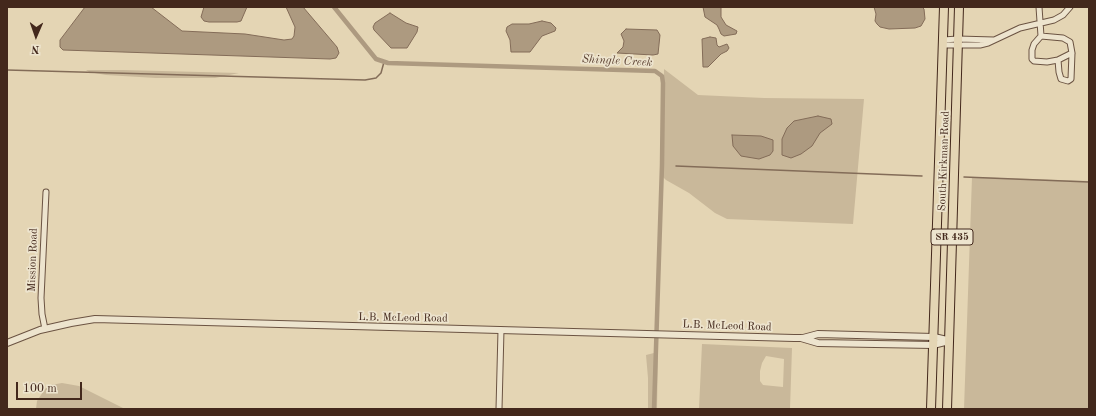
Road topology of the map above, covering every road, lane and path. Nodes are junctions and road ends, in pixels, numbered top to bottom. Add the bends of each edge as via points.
1 (944, 7) edge
2 (959, 7) edge
3 (1070, 7) edge
4 (1038, 8) edge
5 (1040, 24) junction
6 (1041, 36) junction
7 (943, 42) junction
8 (958, 42) junction
9 (1072, 53) junction
10 (1058, 60) junction
11 (46, 192) dead end
12 (45, 329) junction
13 (501, 330) junction
14 (933, 341) junction
15 (949, 341) junction
16 (7, 343) edge
17 (499, 409) edge
18 (931, 409) edge
19 (947, 409) edge

1 - 7 main road, South Kirkman Road / SR 435
2 - 8 main road, South Kirkman Road / SR 435
3 - 5 street via 1063,16
4 - 5 street
5 - 6 street
5 - 8 street via 1020,28 980,45
6 - 9 street via 1063,38 1070,42
6 - 10 street via 1034,44 1032,58 1037,62
7 - 8 street
7 - 14 main road, South Kirkman Road / SR 435
8 - 15 main road, South Kirkman Road / SR 435
9 - 10 street
9 - 10 street via 1071,79 1068,81 1061,79
11 - 12 street, Mission Road via 41,298
12 - 13 street, L.B. McLeod Road via 100,319
12 - 16 street, L.B. McLeod Road
13 - 14 street, L.B. McLeod Road via 802,338 818,334
13 - 17 street
14 - 15 street, L.B. McLeod Road
14 - 18 main road, SR 435
15 - 19 main road, SR 435

